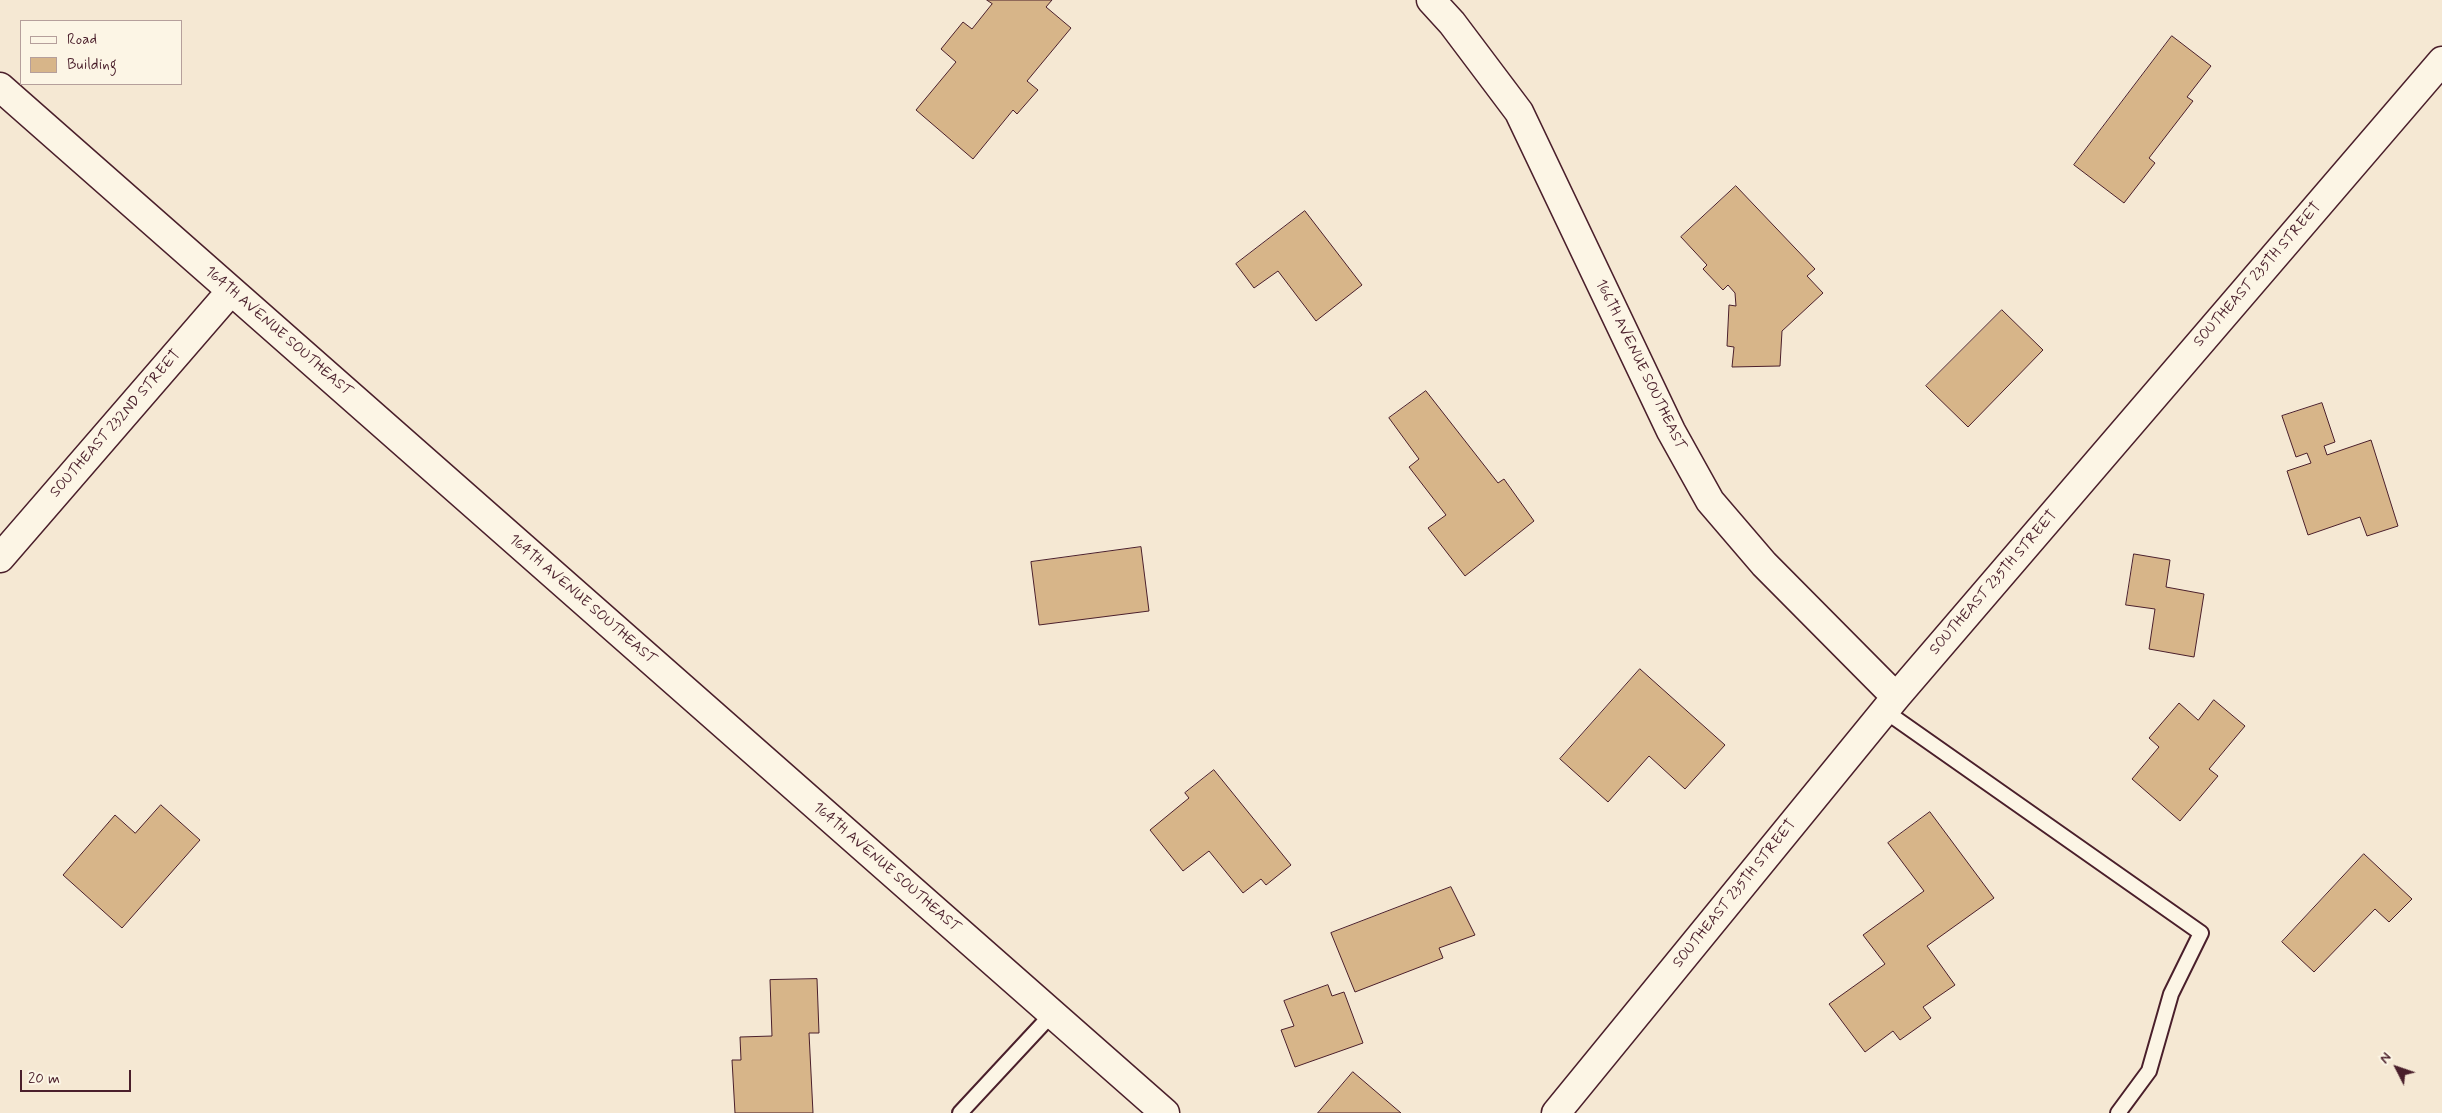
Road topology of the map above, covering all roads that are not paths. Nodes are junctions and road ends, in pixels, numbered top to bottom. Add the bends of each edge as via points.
1 (1431, 0) edge
2 (2442, 60) edge
3 (0, 87) edge
4 (231, 291) junction
5 (0, 558) edge
6 (1890, 704) junction
7 (1052, 1014) junction
8 (960, 1113) edge
9 (1165, 1113) edge
10 (1556, 1113) edge
11 (2118, 1113) edge

1 - 6 street, 166TH AVENUE SOUTHEAST via 1519,112 1671,431 1710,501
2 - 6 street, SOUTHEAST 235TH STREET
3 - 4 street, 164TH AVENUE SOUTHEAST
4 - 5 street, SOUTHEAST 232ND STREET
4 - 7 street, 164TH AVENUE SOUTHEAST
6 - 10 street, SOUTHEAST 235TH STREET
6 - 11 lane via 2200,933 2171,994 2149,1072
7 - 8 lane
7 - 9 street, 164TH AVENUE SOUTHEAST

